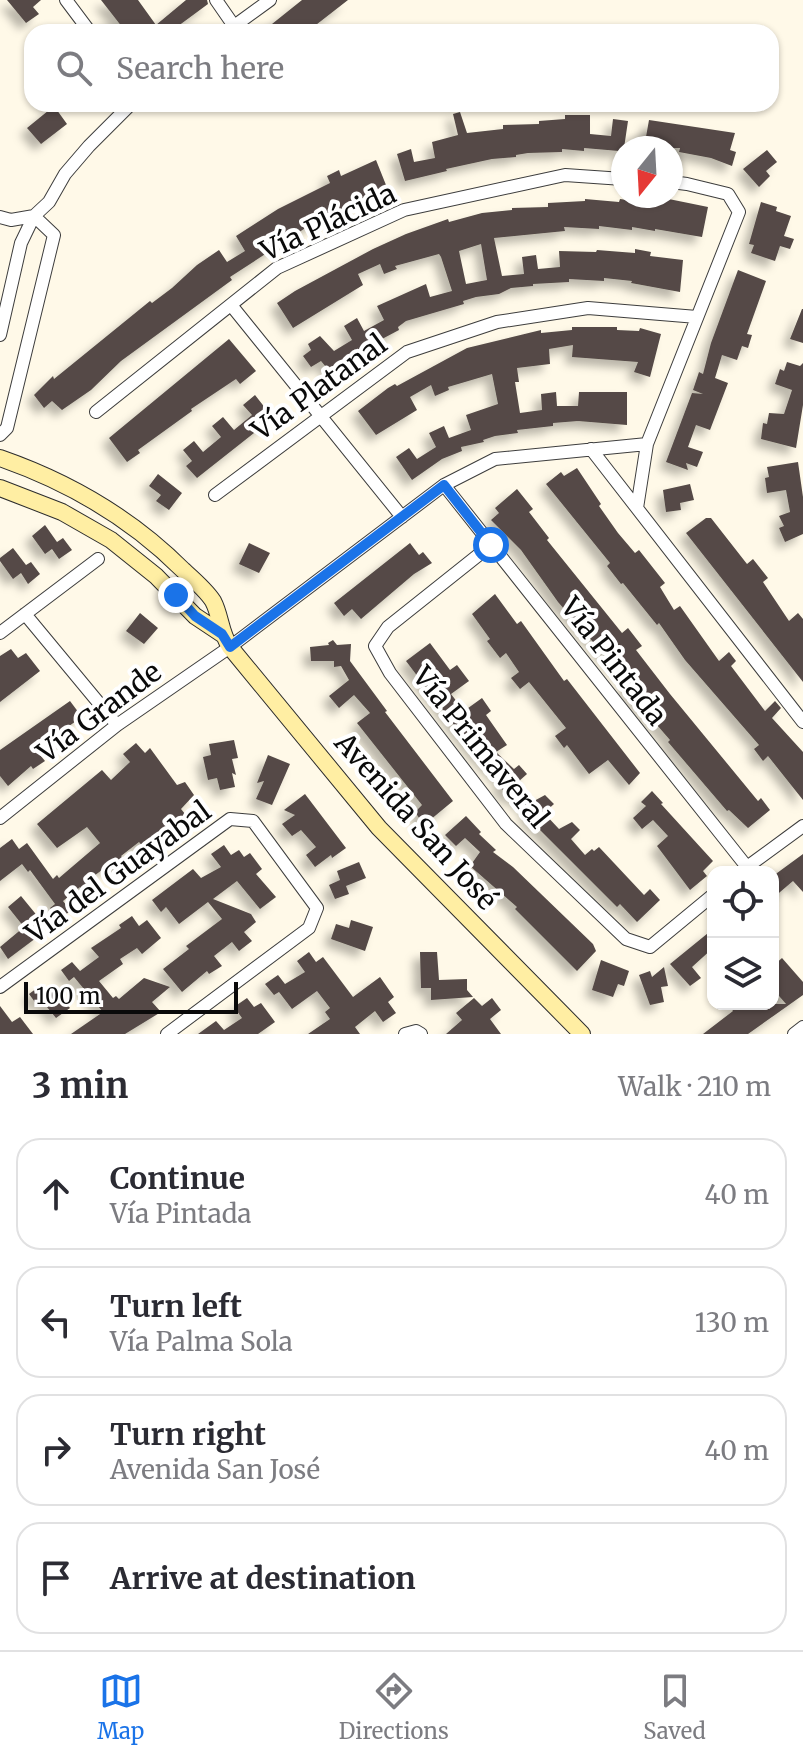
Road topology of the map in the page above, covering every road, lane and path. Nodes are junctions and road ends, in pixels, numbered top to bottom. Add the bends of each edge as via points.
1 (66, 0) edge
2 (216, 0) edge
3 (270, 0) edge
4 (84, 24) edge
5 (228, 24) edge
6 (237, 24) edge
7 (123, 112) edge
8 (611, 178) edge
9 (683, 184) edge
10 (34, 216) junction
11 (0, 217) edge
12 (231, 305) junction
13 (697, 317) junction
14 (0, 335) edge
15 (96, 412) dead end
16 (320, 415) junction
17 (0, 435) edge
18 (647, 444) junction
19 (591, 449) junction
20 (0, 458) edge
21 (444, 485) junction
22 (0, 488) edge
23 (215, 495) dead end
24 (637, 508) junction
25 (402, 517) junction
26 (491, 545) junction
27 (98, 559) dead end
28 (25, 614) junction
29 (0, 633) edge
30 (226, 641) junction
31 (803, 722) edge
32 (117, 725) junction
33 (0, 818) edge
34 (803, 826) edge
35 (742, 866) edge
36 (748, 866) edge
37 (707, 900) edge
38 (0, 987) edge
39 (803, 1027) edge
40 (167, 1034) edge
41 (405, 1034) edge
42 (421, 1034) edge
43 (582, 1034) edge
44 (794, 1034) edge

1 - 4 street
2 - 5 street
3 - 6 street
7 - 10 street
8 - 12 street, Vía Plácida via 565,175 404,210 277,268
9 - 13 street via 728,194 739,212
10 - 11 street
10 - 14 street via 21,243
10 - 17 street via 54,235 7,428
12 - 15 street, Vía Plácida
12 - 16 street
13 - 16 street, Vía Platanal via 588,308 497,322 407,352
13 - 18 street
16 - 23 street, Vía Platanal
16 - 25 street
18 - 19 street, Vía Grande
18 - 24 street
19 - 21 street, Vía Grande via 495,459
19 - 24 street
20 - 30 street, Avenida San José via 72,488 149,538 213,602
21 - 25 street, Vía Grande
21 - 26 street, Vía Pintada
22 - 30 street, Avenida San José via 62,512 111,540
24 - 31 street
25 - 30 street, Vía Grande
26 - 35 street, Vía Pintada
26 - 37 street, Vía Primaveral via 388,627 375,646 390,673 506,824 626,939 650,947
27 - 28 street
28 - 29 street
28 - 32 street
30 - 32 street, Vía Grande
30 - 43 street, Avenida San José via 379,828
32 - 33 street, Vía Grande
34 - 36 street
38 - 40 street, Vía del Guayabal via 230,819 253,821 317,908 309,928
39 - 44 street
41 - 42 street

